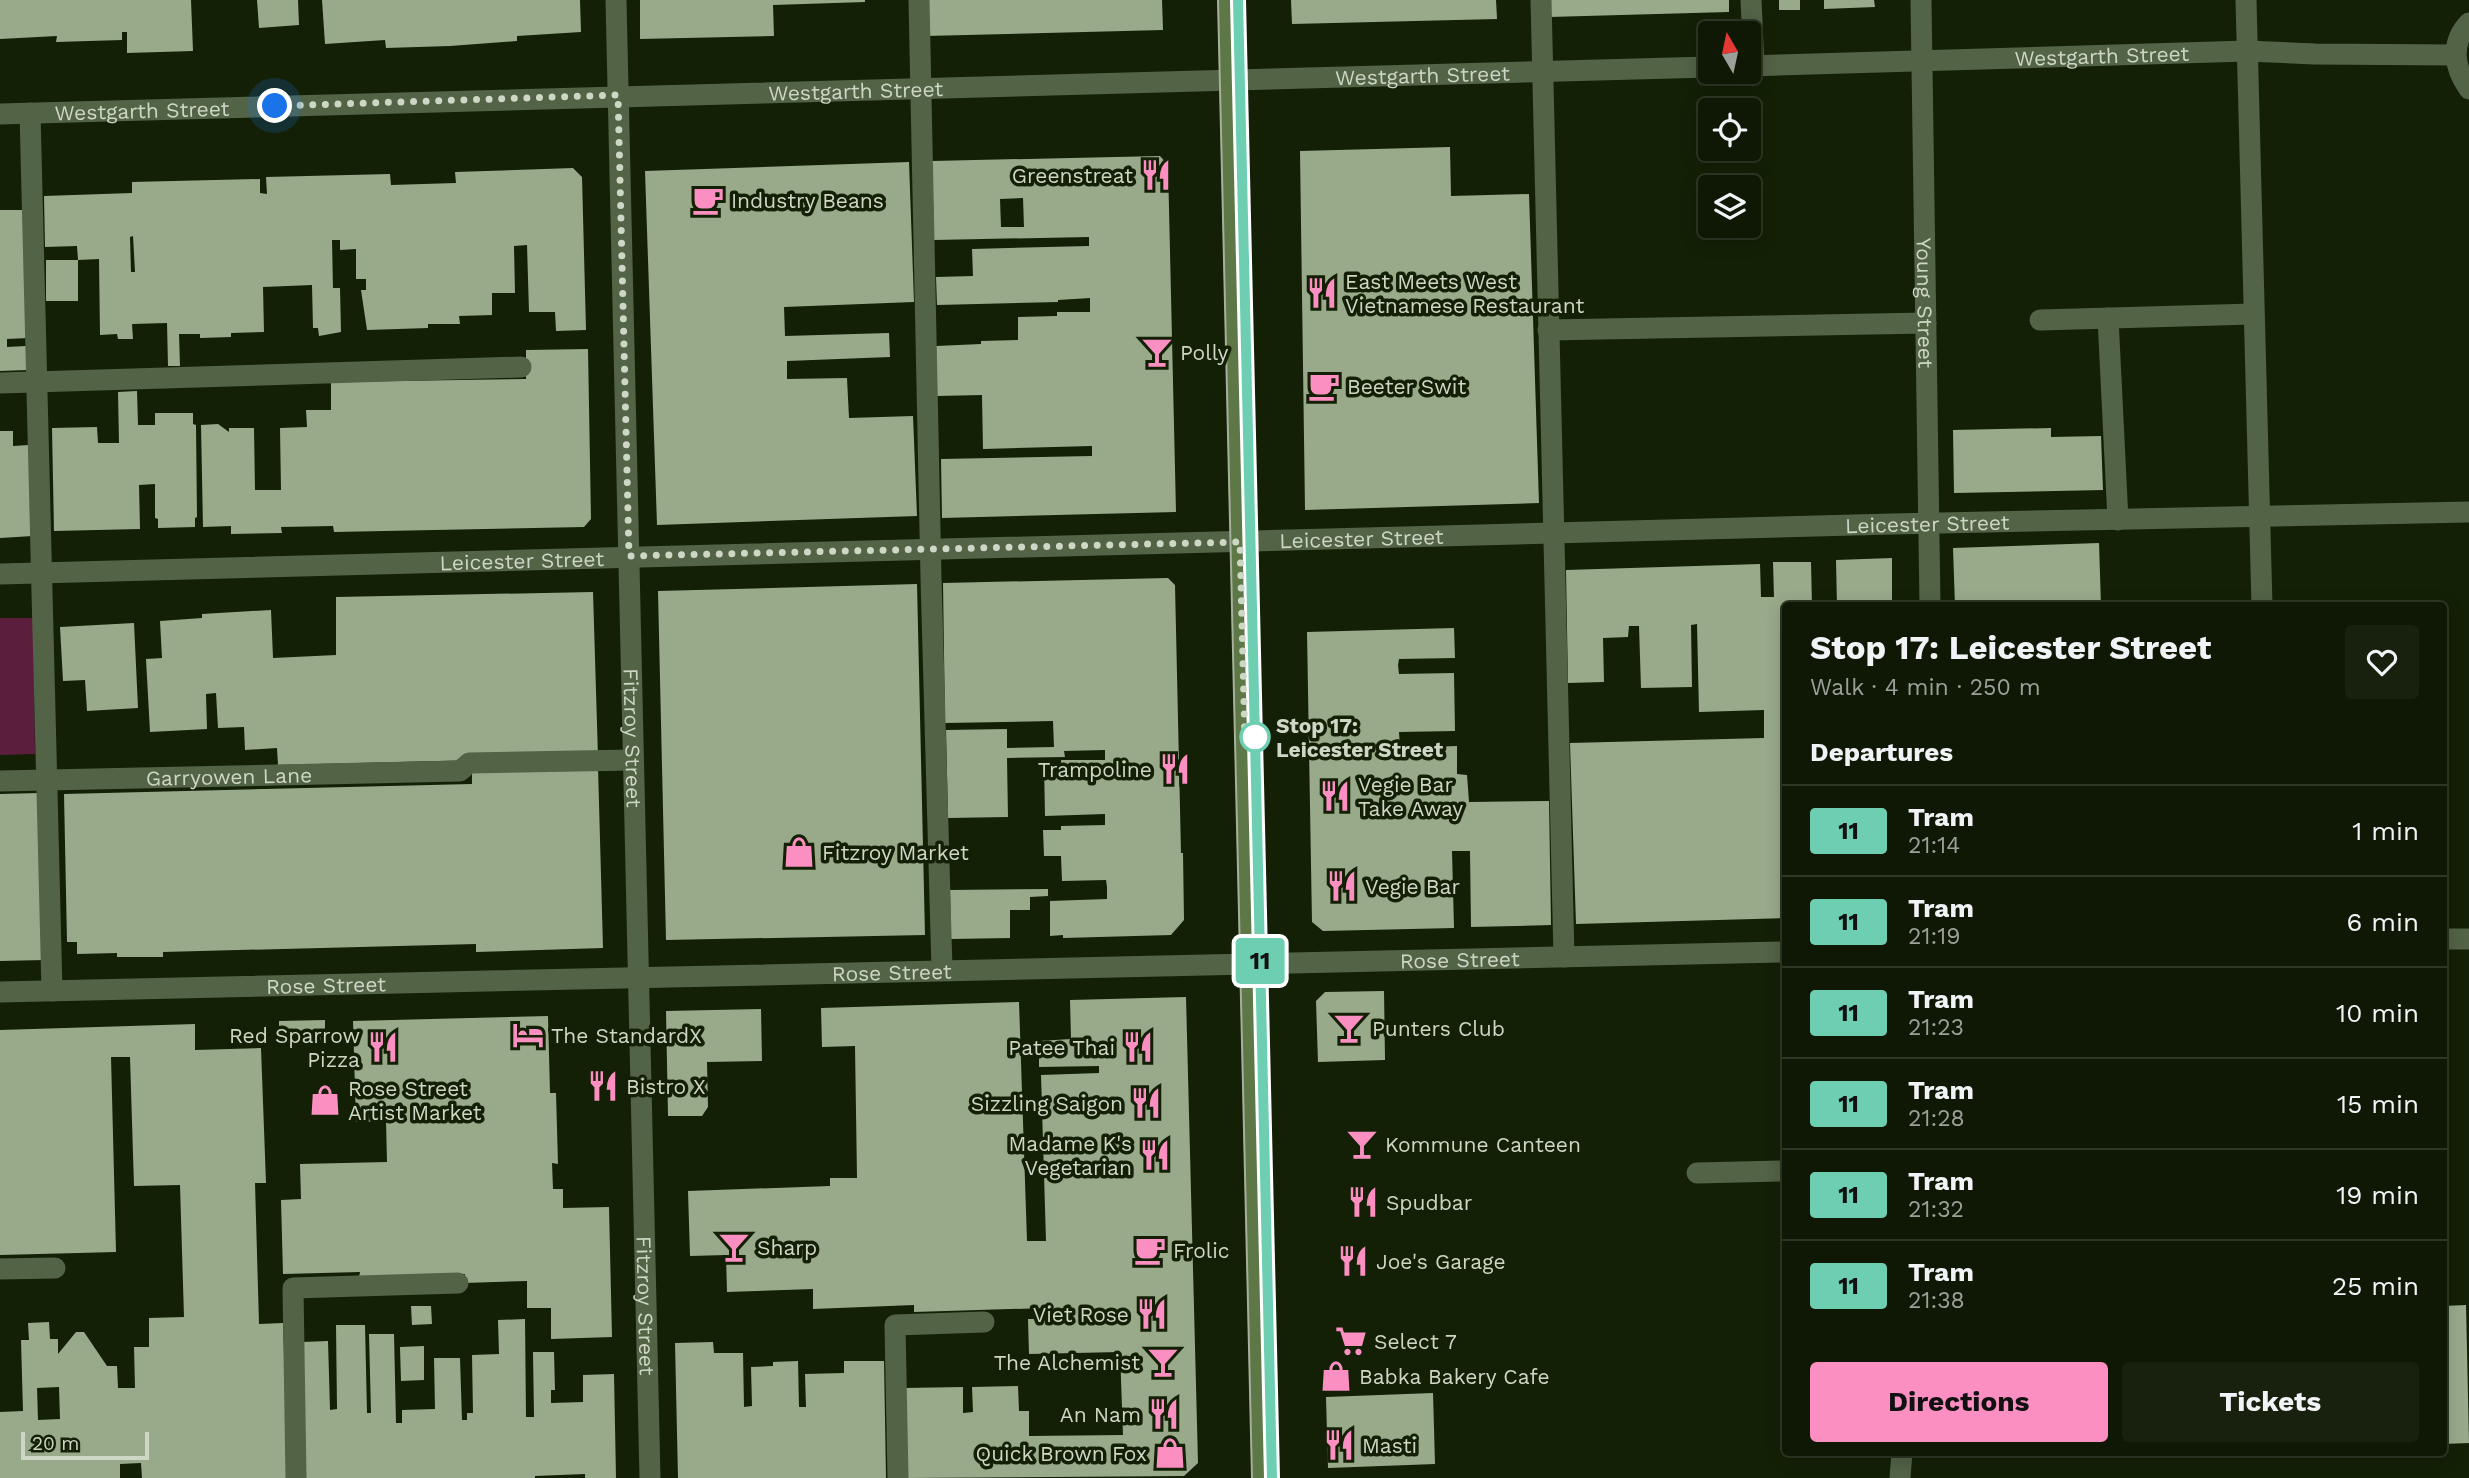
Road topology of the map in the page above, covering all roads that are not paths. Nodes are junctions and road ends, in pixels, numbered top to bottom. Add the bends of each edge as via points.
1 (616, 0) edge
2 (919, 0) edge
3 (1228, 0) edge
4 (1541, 0) edge
5 (1751, 0) edge
6 (1921, 0) edge
7 (2246, 0) edge
8 (1751, 21) edge
9 (2469, 23) edge
10 (2247, 51) junction
11 (2455, 55) junction
12 (1922, 60) junction
13 (1761, 66) edge
14 (1698, 67) edge
15 (1542, 71) junction
16 (1230, 79) junction
17 (922, 87) junction
18 (2469, 89) edge
19 (618, 95) junction
20 (30, 113) junction
21 (0, 114) edge
22 (2253, 314) junction
23 (2108, 318) junction
24 (2040, 320) dead end
25 (1926, 323) junction
26 (1548, 330) junction
27 (521, 368) dead end
28 (36, 382) junction
29 (0, 383) edge
30 (2469, 512) edge
31 (2260, 517) junction
32 (2118, 520) junction
33 (1928, 523) junction
34 (1554, 533) junction
35 (1240, 542) junction
36 (931, 550) junction
37 (629, 556) junction
38 (41, 573) junction
39 (0, 574) edge
40 (1930, 602) edge
41 (2262, 602) edge
42 (632, 760) junction
43 (46, 779) junction
44 (0, 781) edge
45 (2447, 939) edge
46 (2469, 939) edge
47 (1782, 952) edge
48 (1564, 957) junction
49 (1252, 963) junction
50 (942, 970) junction
51 (638, 977) junction
52 (52, 991) junction
53 (0, 992) edge
54 (1782, 1171) edge
55 (1697, 1173) dead end
56 (55, 1268) dead end
57 (0, 1269) edge
58 (458, 1283) dead end
59 (984, 1322) dead end
60 (1902, 1456) edge
61 (296, 1478) edge
62 (650, 1478) edge
63 (898, 1478) edge
64 (1262, 1478) edge
65 (1900, 1478) edge

1 - 19 street, Fitzroy Street
2 - 17 street
3 - 16 street
4 - 15 street
5 - 8 street
6 - 12 street, Young Street
7 - 10 street
9 - 11 street via 2462,30
10 - 11 street, Westgarth Street
10 - 12 street, Westgarth Street
10 - 22 street
11 - 18 street
12 - 13 street, Westgarth Street
12 - 25 street, Young Street
14 - 15 street, Westgarth Street
15 - 16 street, Westgarth Street
15 - 26 street
16 - 17 street, Westgarth Street
16 - 35 street
17 - 19 street, Westgarth Street
17 - 36 street
19 - 20 street, Westgarth Street
19 - 37 street, Fitzroy Street
20 - 21 street, Westgarth Street
20 - 28 street
22 - 23 street
22 - 31 street
23 - 24 street
23 - 32 street
25 - 26 street
25 - 33 street, Young Street
26 - 34 street
27 - 28 street
28 - 29 street
28 - 38 street
30 - 31 street, Leicester Street
31 - 32 street, Leicester Street
31 - 41 street
32 - 33 street, Leicester Street
33 - 34 street, Leicester Street
33 - 40 street, Young Street
34 - 35 street, Leicester Street
34 - 48 street
35 - 36 street, Leicester Street
35 - 49 street
36 - 37 street, Leicester Street
36 - 50 street
37 - 38 street, Leicester Street
37 - 42 street, Fitzroy Street
38 - 39 street, Leicester Street
38 - 43 street
42 - 43 street, Garryowen Lane via 469,763 460,771
42 - 51 street, Fitzroy Street
43 - 44 street, Garryowen Lane
43 - 52 street
45 - 46 street
47 - 48 street, Rose Street
48 - 49 street, Rose Street
49 - 50 street, Rose Street
49 - 64 street
50 - 51 street, Rose Street
51 - 52 street, Rose Street
51 - 62 street, Fitzroy Street
52 - 53 street, Rose Street
54 - 55 street
56 - 57 street
58 - 61 street via 293,1288
59 - 63 street via 895,1325
60 - 65 street

